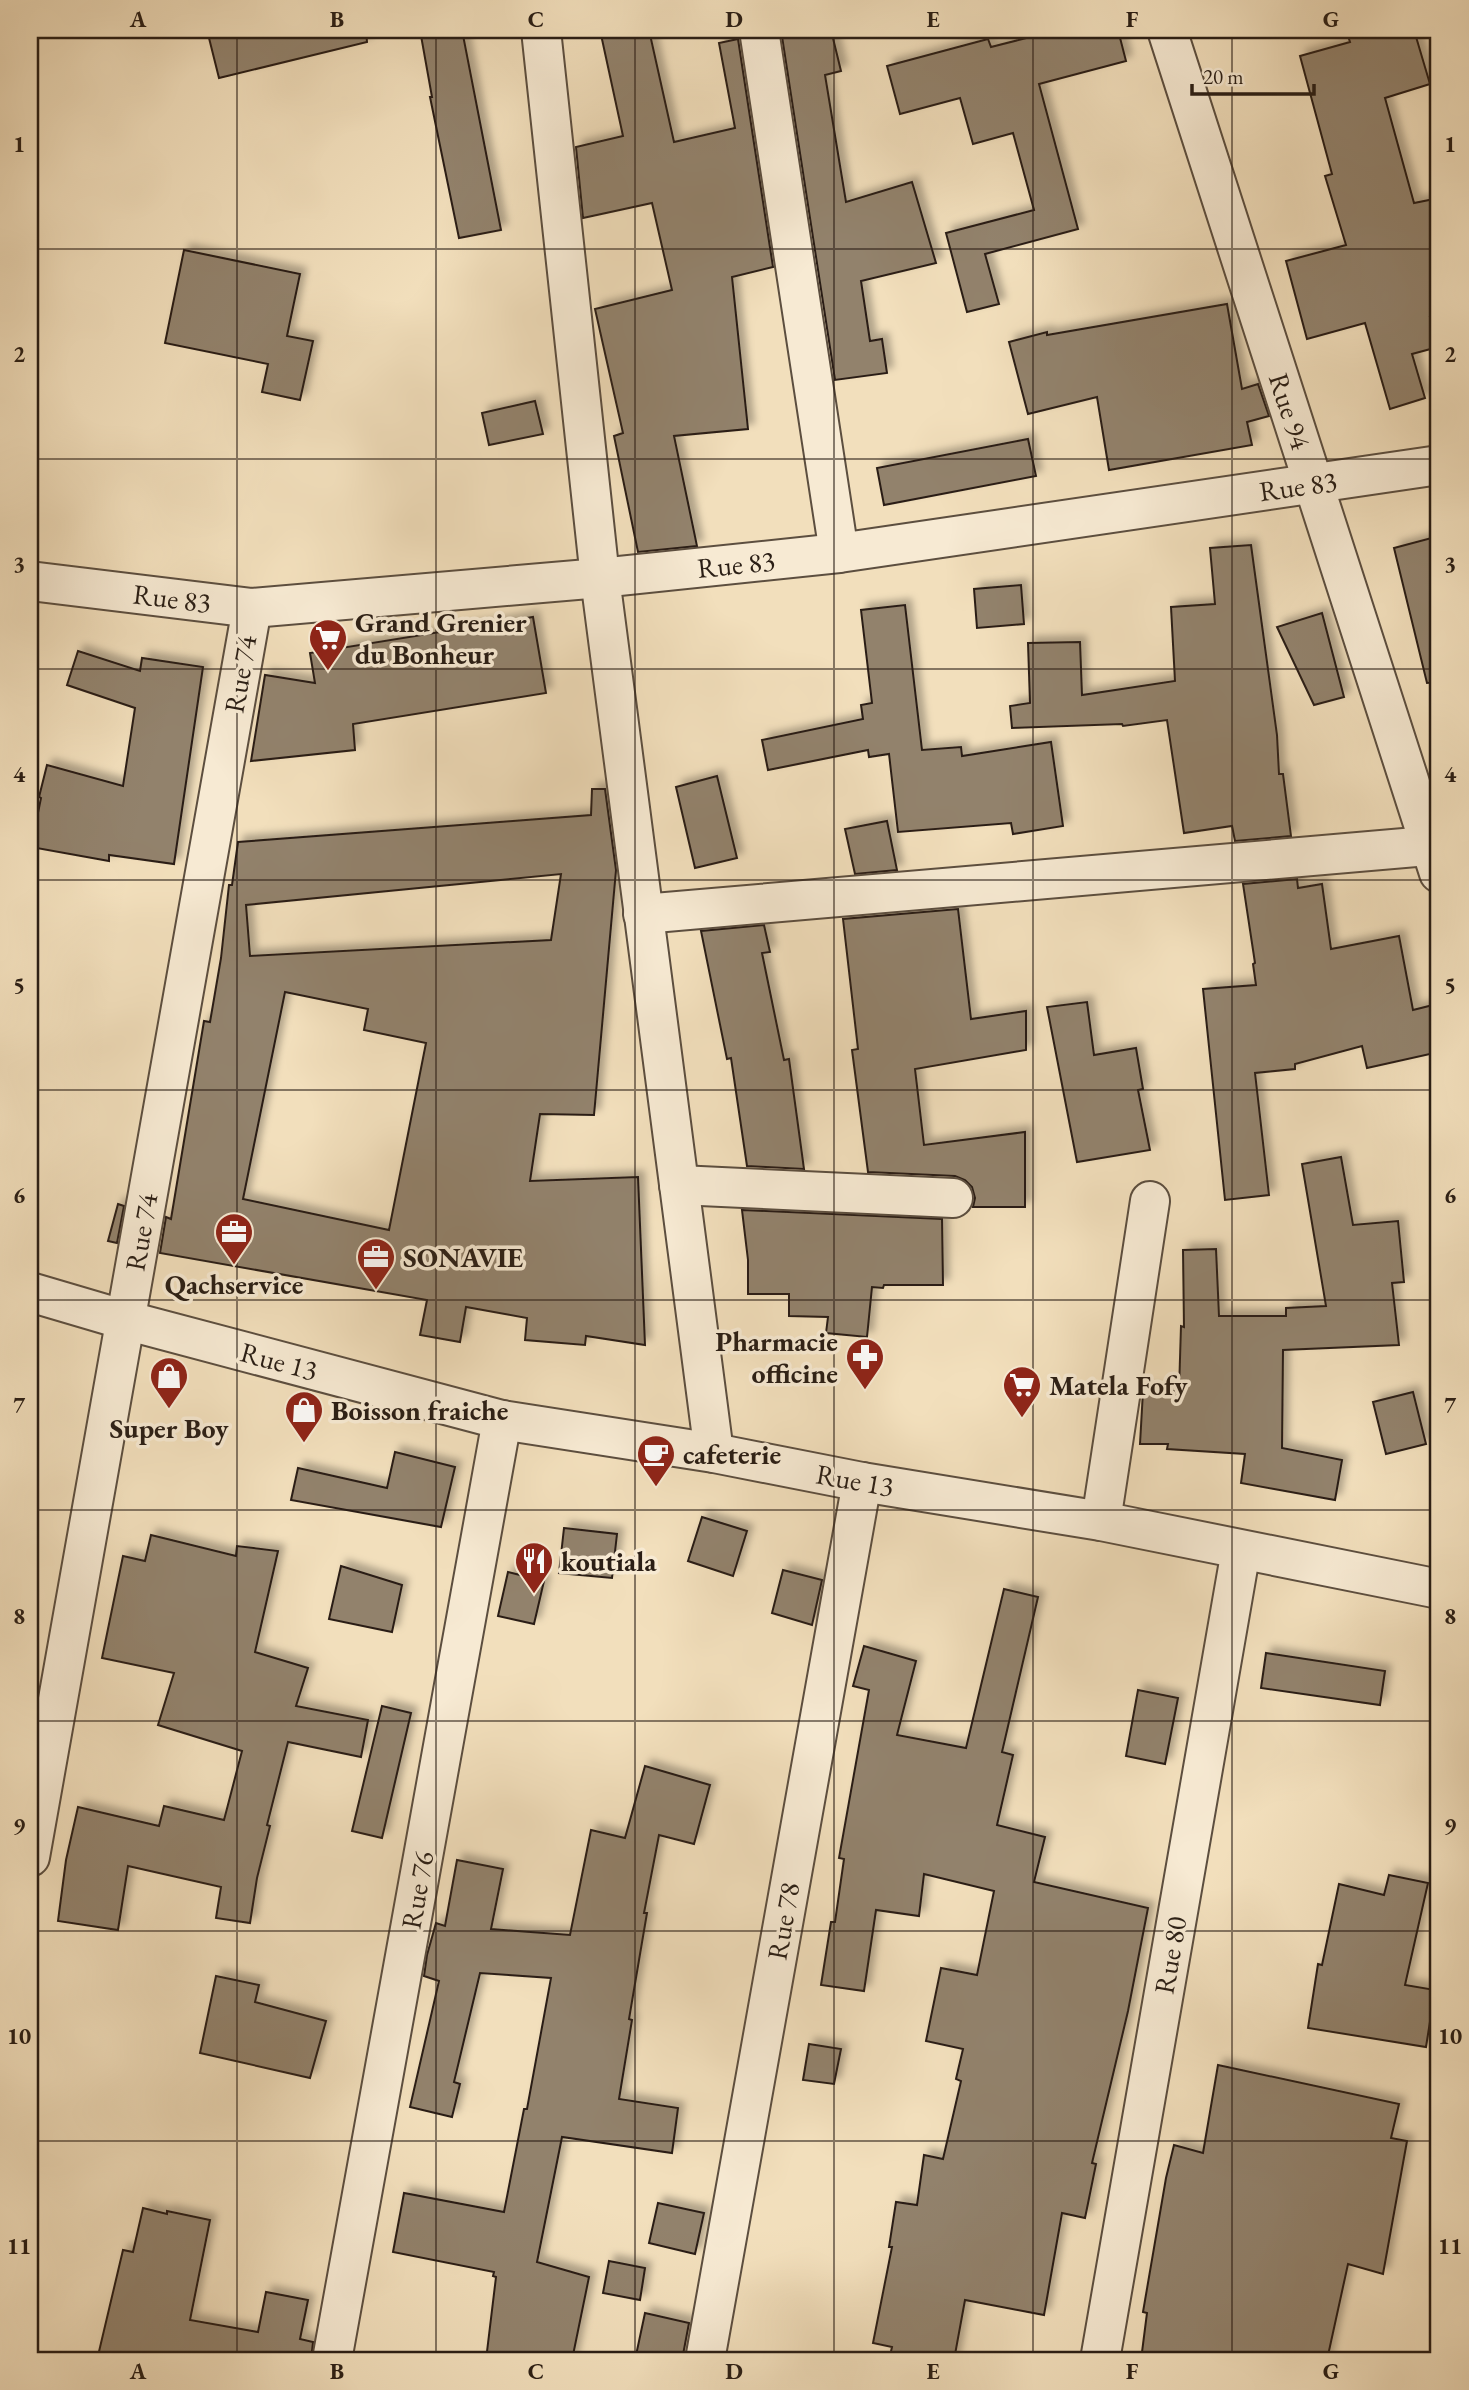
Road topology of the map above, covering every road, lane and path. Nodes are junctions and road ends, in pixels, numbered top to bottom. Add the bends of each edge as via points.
1 (541, 30) edge
2 (759, 30) edge
3 (1167, 30) edge
4 (1439, 465) edge
5 (1314, 484) junction
6 (839, 553) junction
7 (600, 578) junction
8 (30, 581) edge
9 (252, 608) junction
10 (1436, 855) edge
11 (643, 914) junction
12 (679, 1185) junction
13 (953, 1198) dead end
14 (1150, 1201) dead end
15 (30, 1292) edge
16 (125, 1320) junction
17 (502, 1420) junction
18 (713, 1453) junction
19 (862, 1482) junction
20 (1101, 1521) junction
21 (1241, 1550) junction
22 (1439, 1589) edge
23 (30, 1857) edge
24 (332, 2360) edge
25 (705, 2360) edge
26 (1100, 2360) edge

1 - 7 street
2 - 6 street
3 - 5 street, Rue 94
4 - 5 street, Rue 83
5 - 6 street, Rue 83
5 - 10 street, Rue 94
6 - 7 street, Rue 83
7 - 9 street, Rue 83
7 - 11 street
8 - 9 street, Rue 83
9 - 16 street, Rue 74
10 - 11 street
11 - 12 street
12 - 13 street
12 - 18 street
14 - 20 street
15 - 16 street, Rue 13
16 - 17 street, Rue 13
16 - 23 street, Rue 74
17 - 18 street, Rue 13
17 - 24 street, Rue 76
18 - 19 street, Rue 13
19 - 20 street, Rue 13
19 - 25 street, Rue 78
20 - 21 street, Rue 13
21 - 22 street, Rue 13
21 - 26 street, Rue 80

